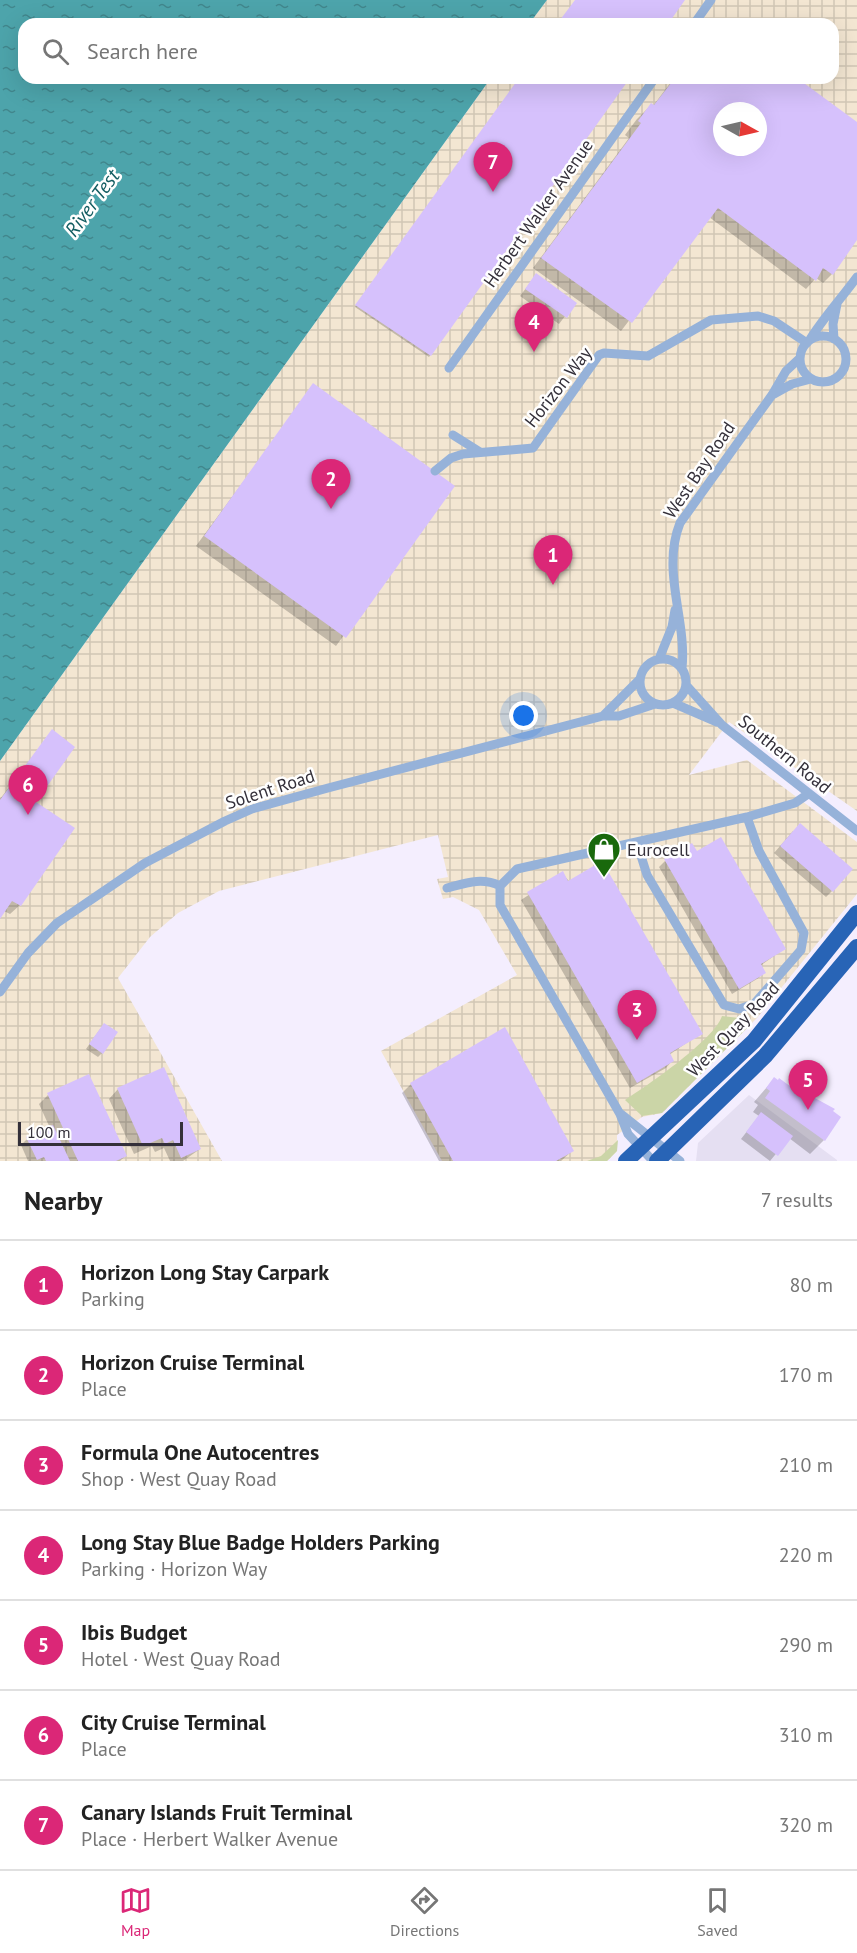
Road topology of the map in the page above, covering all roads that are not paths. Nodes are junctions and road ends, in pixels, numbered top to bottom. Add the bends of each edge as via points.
1 (711, 0) edge
2 (698, 18) edge
3 (651, 84) edge
4 (857, 277) edge
5 (837, 304) junction
6 (834, 339) junction
7 (808, 342) junction
8 (800, 358) junction
9 (449, 368) dead end
10 (811, 379) junction
11 (772, 395) junction
12 (453, 435) dead end
13 (480, 452) junction
14 (435, 471) dead end
15 (676, 607) junction
16 (659, 658) junction
17 (682, 668) junction
18 (639, 680) junction
19 (686, 685) junction
20 (673, 703) junction
21 (655, 704) junction
22 (603, 716) junction
23 (722, 725) junction
24 (808, 794) junction
25 (747, 817) junction
26 (857, 831) edge
27 (637, 843) junction
28 (500, 886) junction
29 (447, 888) dead end
30 (857, 913) edge
31 (857, 947) edge
32 (0, 992) edge
33 (620, 1114) junction
34 (646, 1143) junction
35 (664, 1158) edge
36 (626, 1161) edge

1 - 2 street
3 - 9 street, Herbert Walker Avenue
4 - 5 street
5 - 6 street
5 - 7 street via 821,320
6 - 7 street via 821,336
6 - 10 street via 845,355 842,372 825,382
7 - 8 street
7 - 13 street, Horizon Way via 759,316 711,320 648,356 604,353 533,448
8 - 10 street via 802,370
8 - 11 street, West Bay Road via 786,371
10 - 11 street, West Bay Road
11 - 15 street, West Bay Road via 681,523 673,547
12 - 13 street
13 - 14 street, Horizon Way via 451,458
15 - 16 street, West Bay Road
15 - 17 street, West Bay Road via 684,649
16 - 17 street via 672,660
16 - 18 street via 645,666
17 - 19 street
18 - 21 street via 643,695
18 - 22 street
19 - 20 street
19 - 23 street, Southern Road
20 - 21 street
20 - 23 street, Southern Road
21 - 22 street, Solent Road via 619,716
22 - 32 street, Solent Road via 252,809 225,821 145,863 57,923 28,953
23 - 24 street, Southern Road
24 - 25 street
24 - 26 street, Southern Road
25 - 27 street
25 - 27 street via 759,851 804,933 801,950 754,1004 739,1010 723,1005 647,874
27 - 28 street via 517,869
28 - 29 street via 477,881
28 - 33 street via 500,905
30 - 34 highway, West Quay Road via 754,1041
31 - 35 highway via 765,1056
33 - 34 street
33 - 34 street via 628,1134
34 - 35 street
34 - 35 street
34 - 36 highway, West Quay Road

